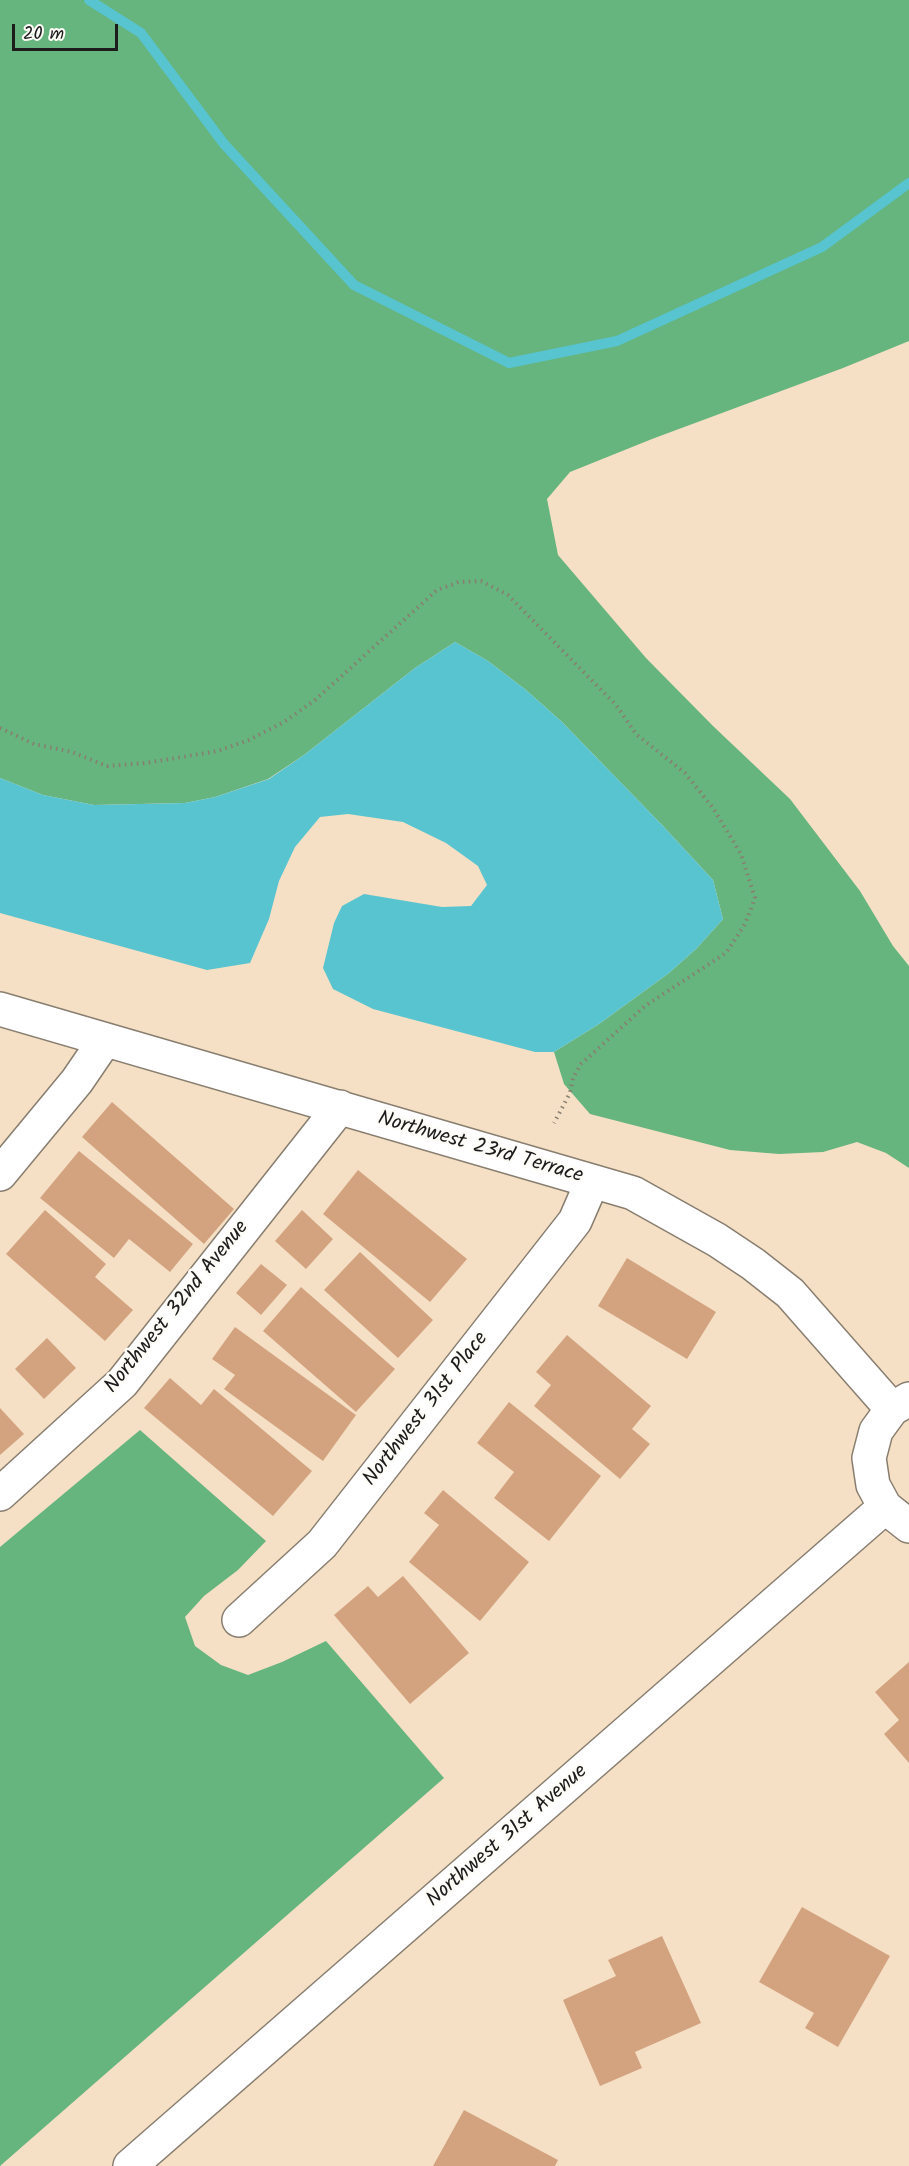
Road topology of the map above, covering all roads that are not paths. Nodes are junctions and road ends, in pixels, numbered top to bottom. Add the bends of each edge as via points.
1 (0, 1009) edge
2 (105, 1040) junction
3 (340, 1107) junction
4 (0, 1174) edge
5 (592, 1182) junction
6 (901, 1404) edge
7 (0, 1494) edge
8 (897, 1516) edge
9 (239, 1620) dead end
10 (130, 2166) edge

1 - 2 street, Northwest 23rd Terrace
2 - 3 street, Northwest 23rd Terrace
2 - 4 street via 77,1081
3 - 5 street, Northwest 23rd Terrace
3 - 7 street, Northwest 32nd Avenue via 122,1383
5 - 6 street, Northwest 23rd Terrace via 633,1193 753,1264 790,1293
5 - 9 street, Northwest 31st Place via 575,1221 322,1544
6 - 8 street via 876,1431 869,1458 873,1485
8 - 10 street, Northwest 31st Avenue

